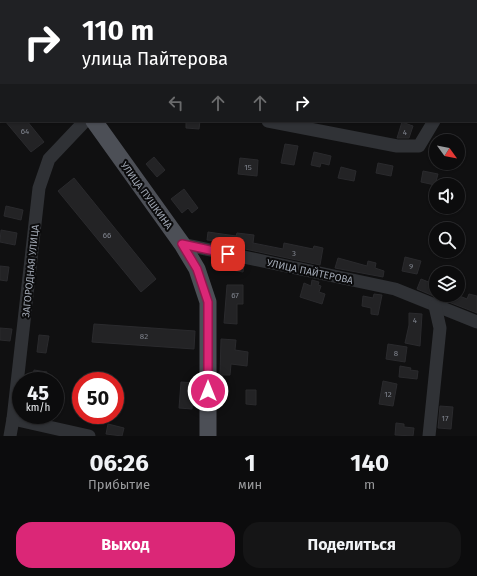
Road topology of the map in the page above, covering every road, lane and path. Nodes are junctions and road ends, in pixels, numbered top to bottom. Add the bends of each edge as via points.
1 (84, 122) edge
2 (95, 122) edge
3 (273, 122) edge
4 (433, 122) edge
5 (182, 244) junction
6 (435, 306) junction
7 (477, 322) edge
8 (18, 372) edge
9 (12, 424) edge
10 (35, 424) edge
11 (10, 436) edge
12 (89, 436) edge
13 (208, 436) edge
14 (429, 436) edge

1 - 8 street, ЗАГОРОДНАЯ УЛИЦА via 49,160 39,188
2 - 5 main road, УЛИЦА ПУШКИНА
3 - 4 street via 398,146 419,146
5 - 6 street, УЛИЦА ПАЙТЕРОВА via 395,289
5 - 13 main road, УЛИЦА ПУШКИНА via 197,269 208,302
6 - 7 street, УЛИЦА ПАЙТЕРОВА
6 - 14 street via 440,328
9 - 11 street, ЗАГОРОДНАЯ УЛИЦА
10 - 12 street

